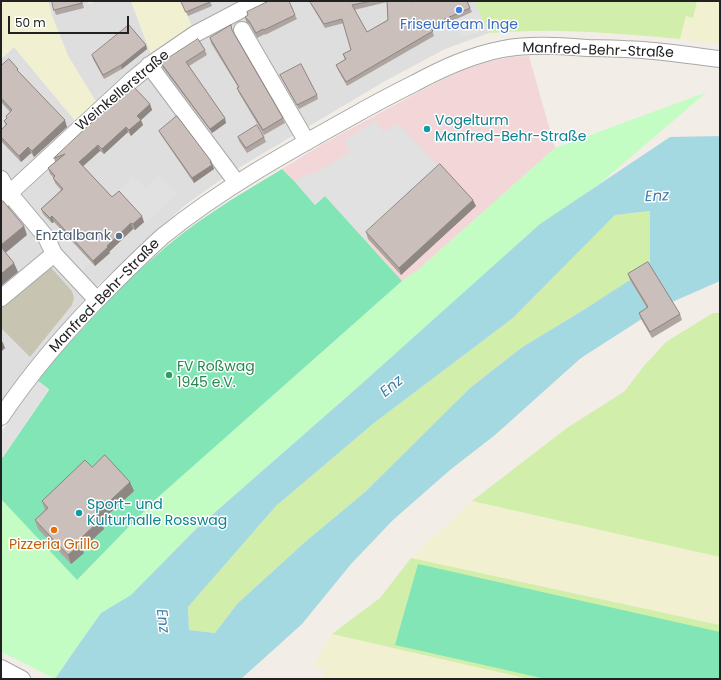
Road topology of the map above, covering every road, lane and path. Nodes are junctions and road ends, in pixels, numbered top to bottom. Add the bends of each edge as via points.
1 (258, 1) edge
2 (242, 30) dead end
3 (720, 59) edge
4 (150, 65) junction
5 (306, 142) junction
6 (1, 179) edge
7 (237, 183) junction
8 (5, 197) edge
9 (54, 254) junction
10 (1, 298) edge
11 (97, 300) junction
12 (1, 417) edge
13 (1, 668) edge
14 (22, 679) edge

1 - 4 street, Weinkellerstraße via 195,34
2 - 5 street
3 - 5 street, Manfred-Behr-Straße via 642,50 548,46 494,51 436,72
4 - 7 street
4 - 8 street, Weinkellerstraße
5 - 7 street, Manfred-Behr-Straße
6 - 8 street
7 - 11 street, Manfred-Behr-Straße via 164,236
8 - 9 street via 46,237
9 - 10 street
9 - 11 street
11 - 12 street, Manfred-Behr-Straße via 39,364
13 - 14 street

